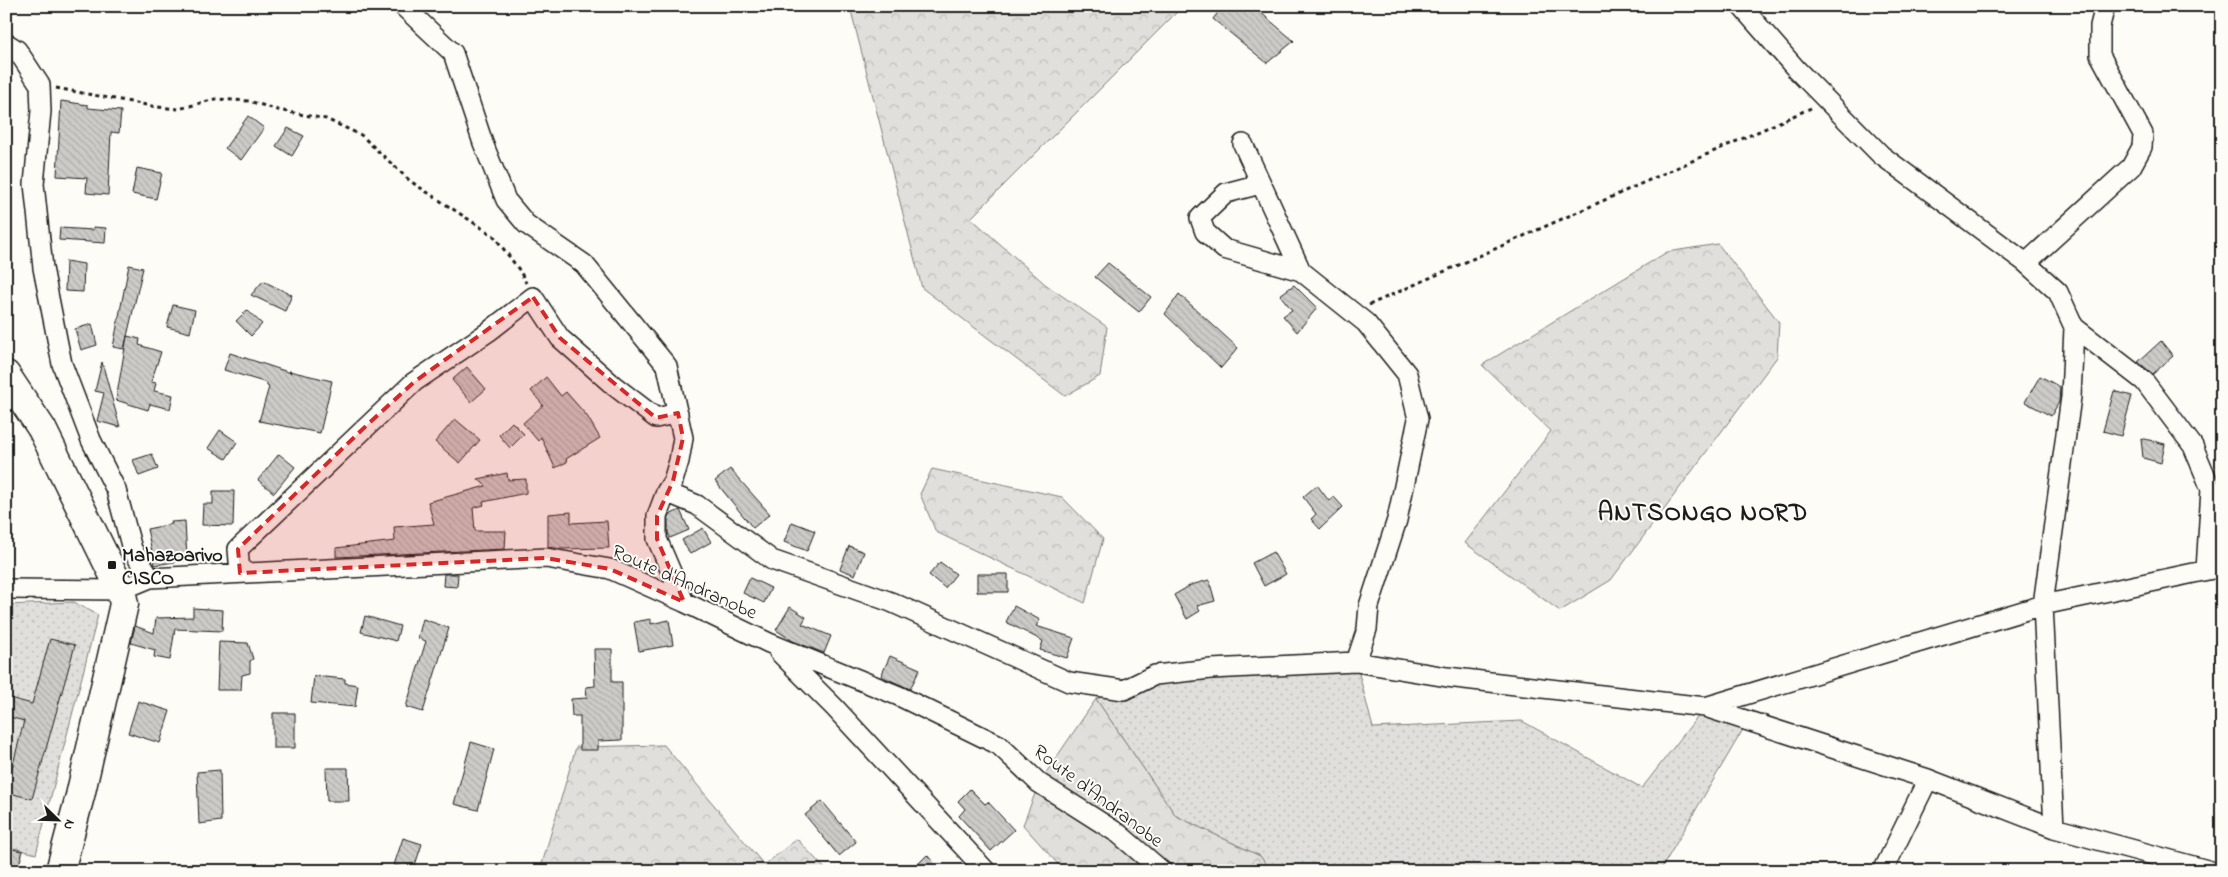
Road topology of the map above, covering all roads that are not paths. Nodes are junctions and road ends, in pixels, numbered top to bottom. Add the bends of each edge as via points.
1 (403, 6) edge
2 (1741, 6) edge
3 (2105, 6) edge
4 (6, 43) edge
5 (1242, 144) dead end
6 (1260, 184) junction
7 (2026, 262) junction
8 (1301, 271) junction
9 (2074, 327) junction
10 (6, 375) edge
11 (678, 413) junction
12 (666, 492) junction
13 (2214, 568) edge
14 (240, 573) junction
15 (150, 578) junction
16 (6, 589) edge
17 (121, 590) junction
18 (684, 602) junction
19 (2043, 605) junction
20 (769, 644) junction
21 (1356, 662) junction
22 (1705, 707) junction
23 (1928, 779) junction
24 (2054, 828) junction
25 (60, 871) edge
26 (986, 871) edge
27 (1162, 871) edge
28 (1883, 871) edge
29 (2211, 871) edge

1 - 11 street via 453,53 482,143 506,200 526,224 584,264 667,366
2 - 7 street via 1796,70 1881,155
3 - 7 street via 2100,26 2100,56 2144,134 2142,147 2131,167
4 - 15 street via 17,50 40,85 41,111 34,184 42,268 62,364 91,440 116,490 132,549
5 - 6 street
6 - 8 street
6 - 8 street via 1226,193 1200,218 1205,232 1224,249
7 - 9 street via 2058,292
8 - 21 street via 1366,323 1407,374 1418,419 1397,520 1369,606 1367,629
9 - 13 street via 2144,381 2193,446 2211,489
9 - 19 street via 2071,396
10 - 17 main road via 42,429
11 - 12 street via 683,438 673,482
11 - 14 street via 656,418 613,385 560,338 533,297 414,382 367,425 238,549
12 - 18 street via 657,516 657,539
12 - 21 street via 697,505 772,560 891,602 1069,682 1124,690 1164,674
13 - 19 street
14 - 15 street, Route d'Andranobe
14 - 18 street, Route d'Andranobe via 546,558 610,569
15 - 17 street, Route d'Andranobe
16 - 17 street, Route d'Andranobe
17 - 25 main road via 122,618
18 - 20 street, Route d'Andranobe
19 - 22 street
19 - 24 street
20 - 26 street via 834,707
20 - 27 street, Route d'Andranobe via 899,696 999,745 1039,783 1118,834
21 - 22 street via 1447,677
22 - 23 street
23 - 24 street
23 - 28 street
24 - 29 street

